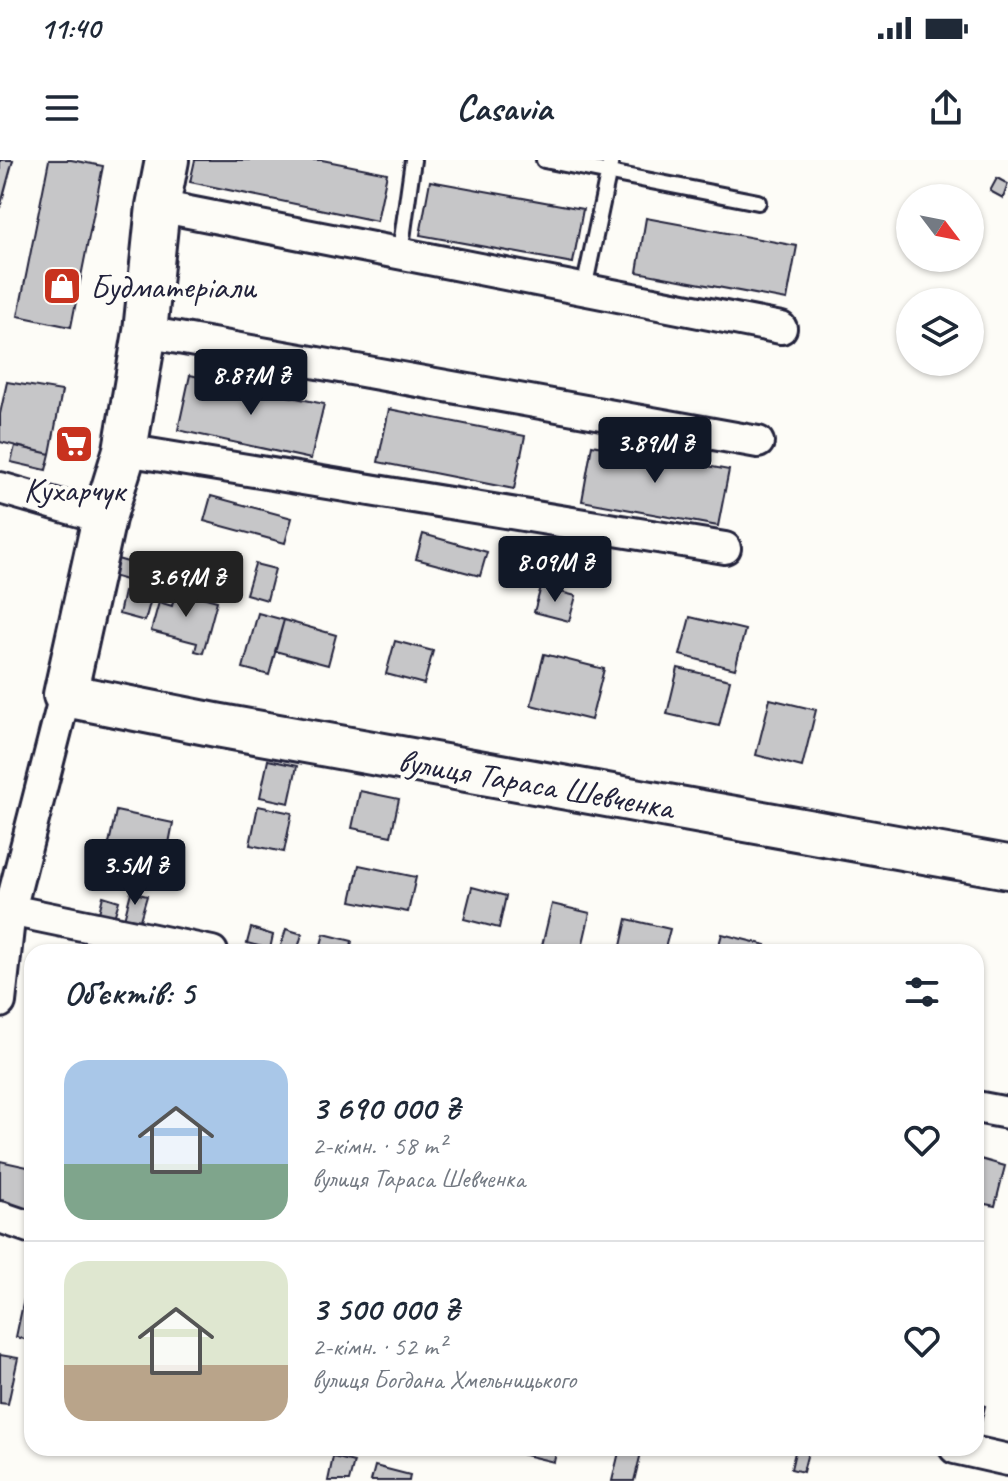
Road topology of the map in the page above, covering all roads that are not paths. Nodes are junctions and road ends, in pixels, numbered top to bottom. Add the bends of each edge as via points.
1 (167, 160) edge
2 (413, 160) edge
3 (544, 160) edge
4 (610, 166) edge
5 (758, 202) dead end
6 (158, 206) junction
7 (400, 253) junction
8 (584, 289) junction
9 (781, 328) dead end
10 (145, 332) junction
11 (758, 442) dead end
12 (125, 450) junction
13 (0, 488) edge
14 (104, 518) junction
15 (725, 548) dead end
16 (65, 695) junction
17 (1008, 867) edge
18 (5, 909) edge
19 (173, 944) edge
20 (0, 1002) edge
21 (984, 1108) edge
22 (1008, 1113) edge
23 (0, 1217) edge
24 (24, 1225) edge
25 (984, 1455) edge
26 (1008, 1460) edge

1 - 6 street
2 - 7 lane
3 - 4 lane
4 - 5 lane
4 - 8 lane
6 - 7 street
6 - 10 street
7 - 8 street
8 - 9 street
10 - 11 street
10 - 12 street
12 - 14 street
12 - 15 street
13 - 14 street
14 - 16 street
16 - 17 street, вулиця Тараса Шевченка
16 - 18 street
18 - 19 street
18 - 20 street
21 - 22 street
23 - 24 street
25 - 26 street

